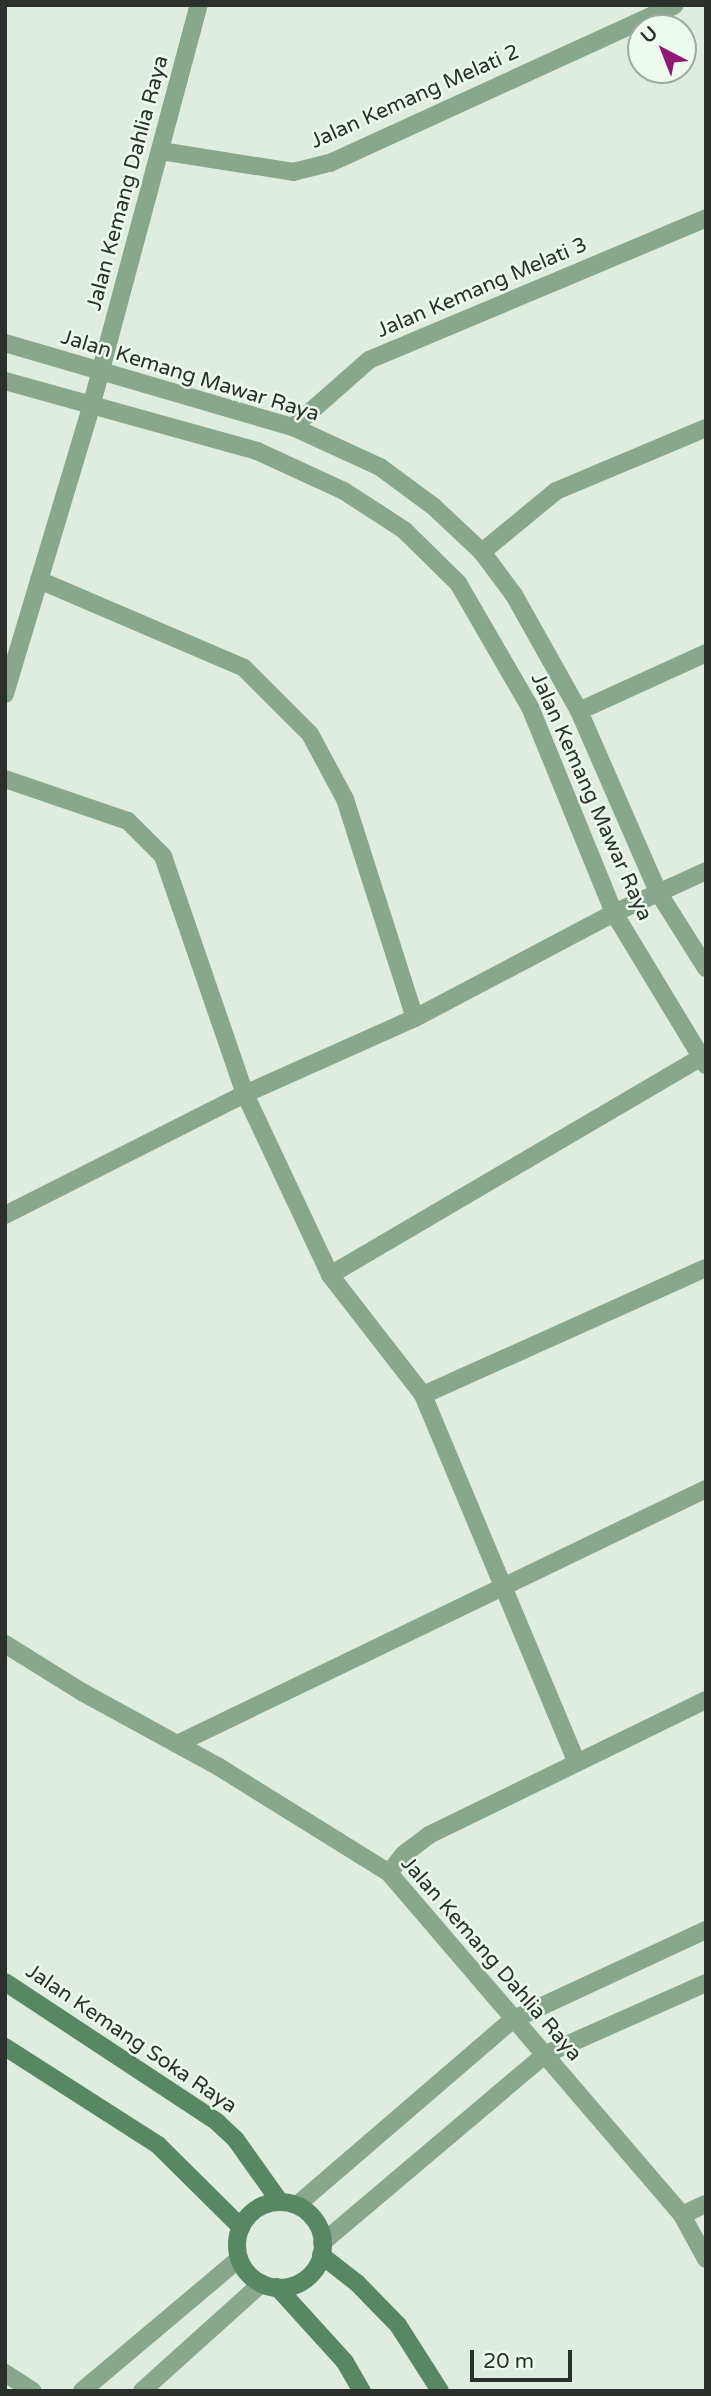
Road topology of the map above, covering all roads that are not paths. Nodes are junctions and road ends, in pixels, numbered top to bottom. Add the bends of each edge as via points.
1 (199, 5) edge
2 (675, 5) edge
3 (161, 151) junction
4 (706, 218) edge
5 (5, 342) edge
6 (100, 371) junction
7 (5, 381) edge
8 (91, 407) junction
9 (293, 427) junction
10 (706, 428) edge
11 (482, 552) junction
12 (39, 580) junction
13 (706, 653) edge
14 (5, 694) edge
15 (579, 711) junction
16 (5, 779) edge
17 (706, 871) edge
18 (658, 892) junction
19 (614, 913) junction
20 (706, 968) edge
21 (415, 1018) junction
22 (704, 1061) edge
23 (245, 1094) junction
24 (5, 1215) edge
25 (706, 1268) edge
26 (330, 1275) junction
27 (423, 1395) junction
28 (706, 1489) edge
29 (500, 1587) junction
30 (5, 1644) edge
31 (706, 1700) edge
32 (177, 1744) junction
33 (576, 1760) junction
34 (389, 1873) junction
35 (706, 1930) edge
36 (5, 1982) edge
37 (706, 1983) edge
38 (512, 2020) junction
39 (5, 2047) edge
40 (546, 2054) junction
41 (288, 2204) junction
42 (706, 2204) edge
43 (682, 2215) junction
44 (241, 2227) junction
45 (322, 2249) junction
46 (239, 2259) junction
47 (706, 2259) edge
48 (270, 2285) junction
49 (5, 2373) edge
50 (33, 2391) edge
51 (82, 2391) edge
52 (142, 2391) edge
53 (362, 2391) edge
54 (440, 2391) edge

1 - 3 street, Jalan Kemang Dahlia Raya
2 - 3 street, Jalan Kemang Melati 2 via 330,163 293,172
3 - 6 street, Jalan Kemang Dahlia Raya
4 - 9 street, Jalan Kemang Melati 3 via 369,360
5 - 6 street, Jalan Kemang Mawar Raya
6 - 8 street, Jalan Kemang Dahlia Raya
6 - 9 street, Jalan Kemang Mawar Raya
7 - 8 street, Jalan Kemang Mawar Raya
8 - 12 street, Jalan Kemang Dahlia Raya
8 - 19 street, Jalan Kemang Mawar Raya via 257,451 344,491 404,530 458,583 530,707
9 - 11 street, Jalan Kemang Mawar Raya via 380,467 434,507
10 - 11 street via 556,491
11 - 15 street, Jalan Kemang Mawar Raya via 514,595
12 - 14 street, Jalan Kemang Dahlia Raya
12 - 21 street via 244,668 310,734 345,799
13 - 15 street
15 - 18 street, Jalan Kemang Mawar Raya
16 - 23 street via 128,821 163,856
17 - 18 street
18 - 19 street
18 - 20 street, Jalan Kemang Mawar Raya
19 - 21 street
19 - 22 street, Jalan Kemang Mawar Raya
21 - 23 street
22 - 26 street
23 - 24 street
23 - 26 street
25 - 27 street
26 - 27 street
27 - 29 street
28 - 29 street
29 - 32 street
29 - 33 street
30 - 32 street, Jalan Kemang Dahlia Raya
31 - 33 street
32 - 34 street, Jalan Kemang Dahlia Raya
33 - 34 street via 429,1835
34 - 38 street, Jalan Kemang Dahlia Raya
35 - 38 street
36 - 41 street, Jalan Kemang Soka Raya via 217,2122
37 - 40 street
38 - 40 street, Jalan Kemang Dahlia Raya
38 - 41 street
39 - 44 street via 158,2145
40 - 43 street, Jalan Kemang Dahlia Raya
40 - 45 street
41 - 44 street via 257,2209
41 - 45 street via 315,2220
42 - 43 street
43 - 47 street, Jalan Kemang Dahlia Raya
44 - 46 street
45 - 48 street via 305,2279
45 - 54 street via 398,2325
46 - 48 street
46 - 51 street
48 - 52 street
48 - 53 street via 345,2362
49 - 50 street

